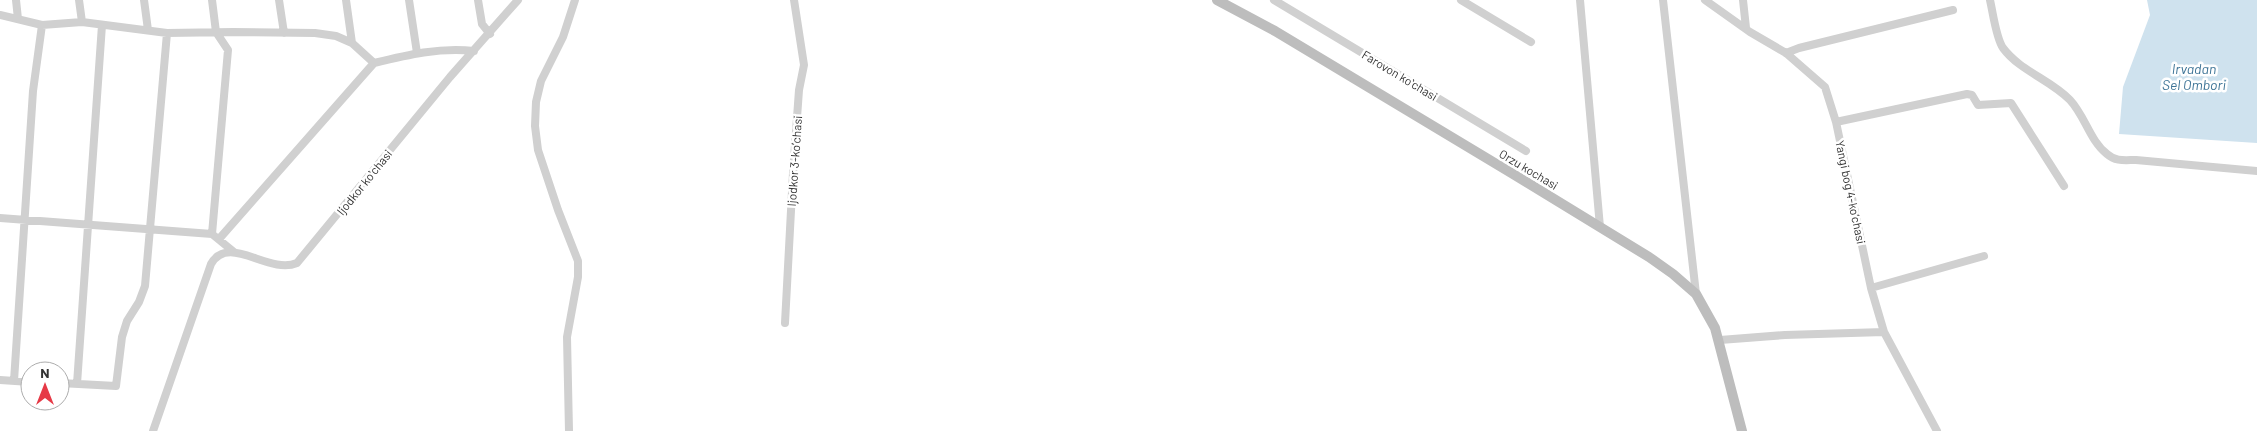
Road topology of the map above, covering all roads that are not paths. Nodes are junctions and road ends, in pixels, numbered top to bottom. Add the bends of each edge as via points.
1 (16, 0) edge
2 (79, 0) edge
3 (144, 0) edge
4 (212, 0) edge
5 (279, 0) edge
6 (346, 0) edge
7 (409, 0) edge
8 (478, 0) edge
9 (518, 0) edge
10 (575, 0) edge
11 (794, 0) edge
12 (1217, 0) edge
13 (1274, 0) edge
14 (1461, 0) edge
15 (1580, 0) edge
16 (1663, 0) edge
17 (1705, 0) edge
18 (1743, 0) edge
19 (1990, 0) edge
20 (1953, 10) dead end
21 (0, 15) edge
22 (18, 19) junction
23 (82, 22) junction
24 (42, 25) junction
25 (102, 25) junction
26 (1746, 28) junction
27 (148, 30) junction
28 (216, 32) junction
29 (167, 33) junction
30 (284, 33) junction
31 (490, 34) junction
32 (1531, 42) dead end
33 (352, 43) junction
34 (474, 51) junction
35 (417, 53) junction
36 (1786, 53) junction
37 (374, 63) junction
38 (1836, 122) junction
39 (1526, 151) dead end
40 (2257, 170) edge
41 (2064, 186) dead end
42 (0, 218) edge
43 (26, 220) junction
44 (89, 225) junction
45 (1600, 227) junction
46 (149, 230) junction
47 (212, 234) junction
48 (219, 239) junction
49 (234, 252) junction
50 (1984, 256) dead end
51 (1871, 288) junction
52 (1696, 294) junction
53 (785, 323) dead end
54 (1884, 332) junction
55 (1720, 340) junction
56 (0, 380) edge
57 (14, 381) junction
58 (20, 381) edge
59 (70, 384) edge
60 (77, 384) junction
61 (153, 431) edge
62 (568, 431) edge
63 (1742, 431) edge
64 (1936, 431) edge

1 - 22 street
2 - 23 street
3 - 27 street
4 - 28 street
5 - 30 street
6 - 33 street
7 - 35 street
8 - 31 street via 482,24
9 - 31 street, Ijodkor koʻchasi
10 - 62 street via 563,37 541,81 535,126 538,150 578,261 566,337
11 - 53 street, Ijodkor 3-koʼchasi via 804,65 793,173
12 - 45 main road, Orzu kochasi
13 - 39 street, Farovon koʻchasi
14 - 32 street
15 - 45 street
16 - 52 street
17 - 26 street, Yangi bog 4-koʼchasi
18 - 26 street
19 - 40 street via 2002,47 2013,59 2059,89 2072,102 2094,140 2117,161
20 - 36 street
21 - 22 street
22 - 24 street
23 - 24 street
23 - 25 street
24 - 43 street via 33,91
25 - 27 street
25 - 44 street
26 - 36 street, Yangi bog 4-koʼchasi
27 - 29 street
28 - 29 street
28 - 30 street
28 - 47 street via 228,50
29 - 46 street
30 - 33 street via 336,36
31 - 34 street, Ijodkor koʻchasi
33 - 37 street
34 - 35 street via 459,49
34 - 49 street, Ijodkor koʻchasi via 297,263 278,266
35 - 37 street
36 - 38 street, Yangi bog 4-koʼchasi via 1825,87
37 - 48 street
38 - 41 street via 1967,94 1972,95 1978,105 2011,103
38 - 51 street, Yangi bog 4-koʼchasi
42 - 43 street
43 - 44 street
43 - 57 street
44 - 46 street
44 - 60 street
45 - 52 main road, Orzu kochasi via 1661,265
46 - 47 street
46 - 60 street via 145,286 122,337 116,386
47 - 48 street, Ijodkor koʻchasi
48 - 49 street, Ijodkor koʻchasi
49 - 61 street via 216,255 211,264
50 - 51 street
51 - 54 street, Yangi bog 4-koʼchasi
52 - 55 main road, Orzu kochasi
54 - 55 street
54 - 64 street, Yangi bog 4-koʼchasi
55 - 63 main road, Orzu kochasi
56 - 57 street
57 - 58 street
59 - 60 street

